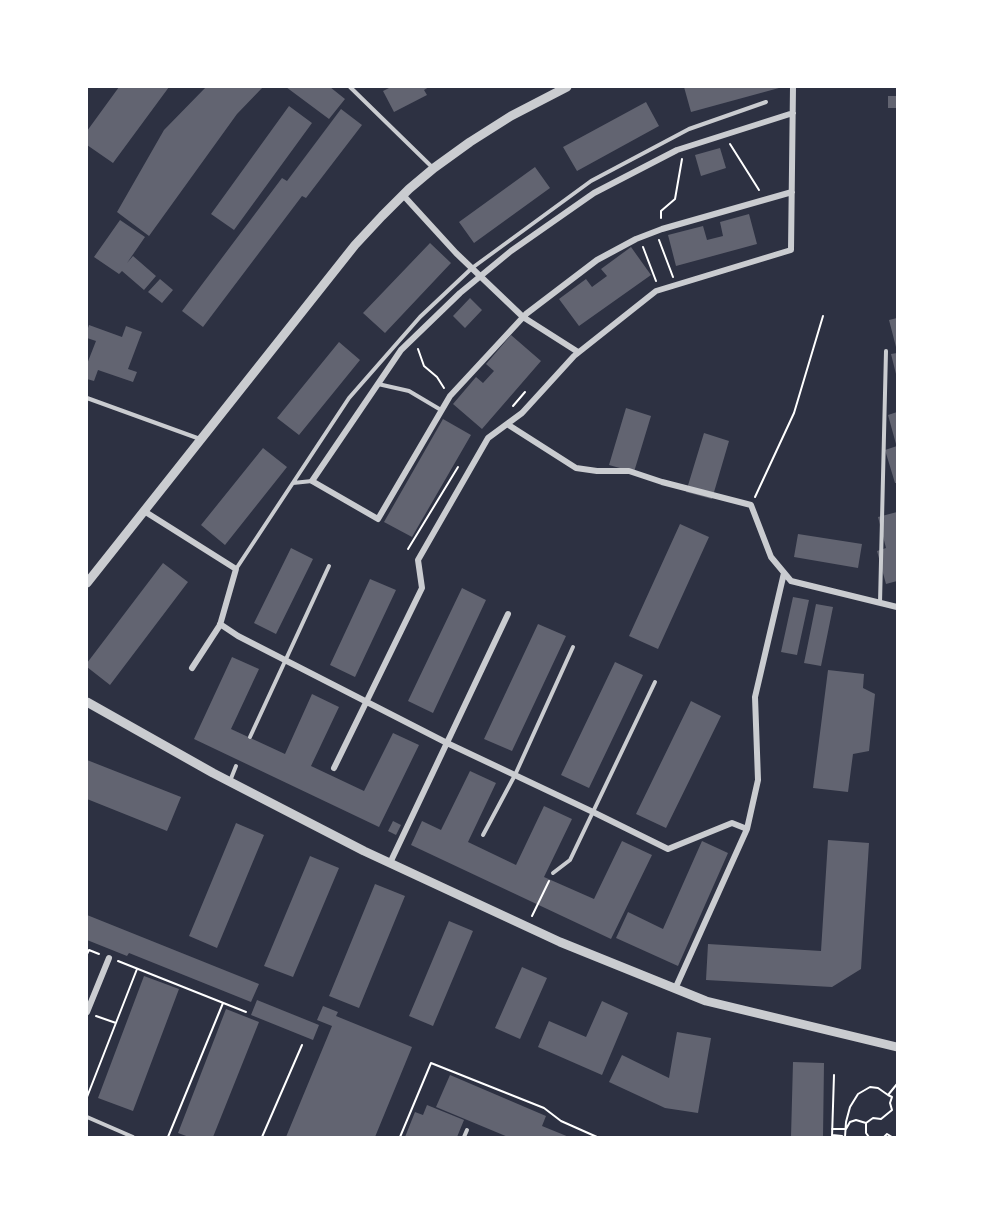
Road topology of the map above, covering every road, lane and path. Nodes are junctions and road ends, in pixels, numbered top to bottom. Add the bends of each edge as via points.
1 (350, 87) edge
2 (567, 87) edge
3 (793, 87) edge
4 (766, 102) dead end
5 (793, 113) junction
6 (725, 135) junction
7 (685, 148) junction
8 (434, 168) junction
9 (792, 192) junction
10 (403, 195) junction
11 (766, 200) junction
12 (659, 231) junction
13 (640, 238) junction
14 (471, 268) junction
15 (479, 276) junction
16 (672, 276) dead end
17 (656, 281) dead end
18 (823, 316) dead end
19 (523, 317) junction
20 (414, 338) junction
21 (886, 351) dead end
22 (578, 352) junction
23 (378, 384) junction
24 (450, 396) junction
25 (87, 398) edge
26 (442, 410) junction
27 (507, 424) junction
28 (200, 439) junction
29 (313, 481) junction
30 (293, 483) junction
31 (751, 505) junction
32 (144, 511) junction
33 (329, 566) dead end
34 (236, 569) junction
35 (784, 573) junction
36 (87, 583) edge
37 (880, 603) junction
38 (897, 607) edge
39 (508, 614) dead end
40 (220, 624) junction
41 (573, 647) dead end
42 (285, 660) junction
43 (192, 668) dead end
44 (655, 682) dead end
45 (87, 702) edge
46 (366, 702) junction
47 (250, 737) dead end
48 (447, 743) junction
49 (236, 766) dead end
50 (334, 768) dead end
51 (515, 775) junction
52 (229, 782) junction
53 (593, 812) junction
54 (747, 829) junction
55 (483, 835) dead end
56 (390, 862) junction
57 (553, 873) joint
58 (526, 927) junction
59 (88, 950) dead end
60 (87, 954) edge
61 (109, 957) dead end
62 (125, 964) dead end
63 (137, 969) junction
64 (675, 989) junction
65 (223, 1003) junction
66 (87, 1012) edge
67 (246, 1012) dead end
68 (104, 1019) dead end
69 (116, 1023) junction
70 (302, 1045) dead end
71 (897, 1047) edge
72 (834, 1075) dead end
73 (897, 1084) edge
74 (888, 1095) junction
75 (87, 1097) edge
76 (87, 1117) edge
77 (866, 1124) junction
78 (832, 1129) junction
79 (846, 1129) junction
80 (467, 1130) dead end
81 (832, 1136) edge
82 (133, 1137) edge
83 (168, 1137) edge
84 (262, 1137) edge
85 (400, 1137) edge
86 (464, 1137) edge
87 (597, 1137) edge
88 (844, 1137) edge
89 (869, 1137) edge
90 (884, 1137) edge
91 (892, 1137) edge

1 - 8 lane
2 - 8 street via 511,116
3 - 5 street
4 - 14 lane via 689,129 591,181
5 - 6 street
5 - 9 street
6 - 7 street
6 - 11 path
7 - 12 path via 675,198 661,210
7 - 15 street via 594,193
8 - 10 street
9 - 11 street
9 - 22 street via 791,250 656,291
10 - 14 street
10 - 28 street via 355,245
11 - 12 street
12 - 13 street
12 - 16 path
13 - 17 path
13 - 19 street via 597,260
14 - 15 street
14 - 30 lane via 420,317 349,398
15 - 19 street
15 - 20 street
18 - 31 path via 794,413
19 - 22 street
19 - 24 street
20 - 23 street
20 - 24 path via 424,366
21 - 37 lane
22 - 27 street
23 - 26 lane via 409,391
23 - 29 street
24 - 26 street
25 - 28 lane
26 - 29 street via 378,519
27 - 31 street via 576,468 629,471
27 - 46 street via 488,438 418,560 422,588
28 - 32 street
29 - 30 lane
30 - 34 lane
31 - 35 street via 771,557
32 - 34 street
32 - 36 street
33 - 42 lane
34 - 40 street
35 - 37 street via 791,581
35 - 54 street via 755,697 758,780
37 - 38 street
39 - 48 street
40 - 42 street
40 - 43 street
41 - 51 lane
42 - 46 street
42 - 47 lane
44 - 53 lane
45 - 52 street
46 - 48 street
46 - 50 street
48 - 51 street
48 - 56 street
49 - 52 lane
51 - 53 street
51 - 55 lane
52 - 56 street
53 - 54 street via 668,849 732,823
53 - 57 lane via 570,860
54 - 64 street
56 - 58 street
57 - 58 path
58 - 64 street
59 - 60 path
61 - 66 street
62 - 63 path
63 - 65 path
63 - 69 path
64 - 71 street via 706,1001
65 - 67 path
65 - 83 path
68 - 69 path
69 - 75 path
70 - 84 path
72 - 78 path
73 - 74 path
74 - 77 path via 892,1097 892,1110
74 - 79 path via 870,1087 858,1094 850,1107
76 - 82 lane
77 - 79 path via 856,1120
77 - 89 path
78 - 79 path
78 - 81 path
79 - 88 path
80 - 86 lane
81 - 88 path
85 - 87 path via 431,1063 544,1108 561,1121
90 - 91 path

